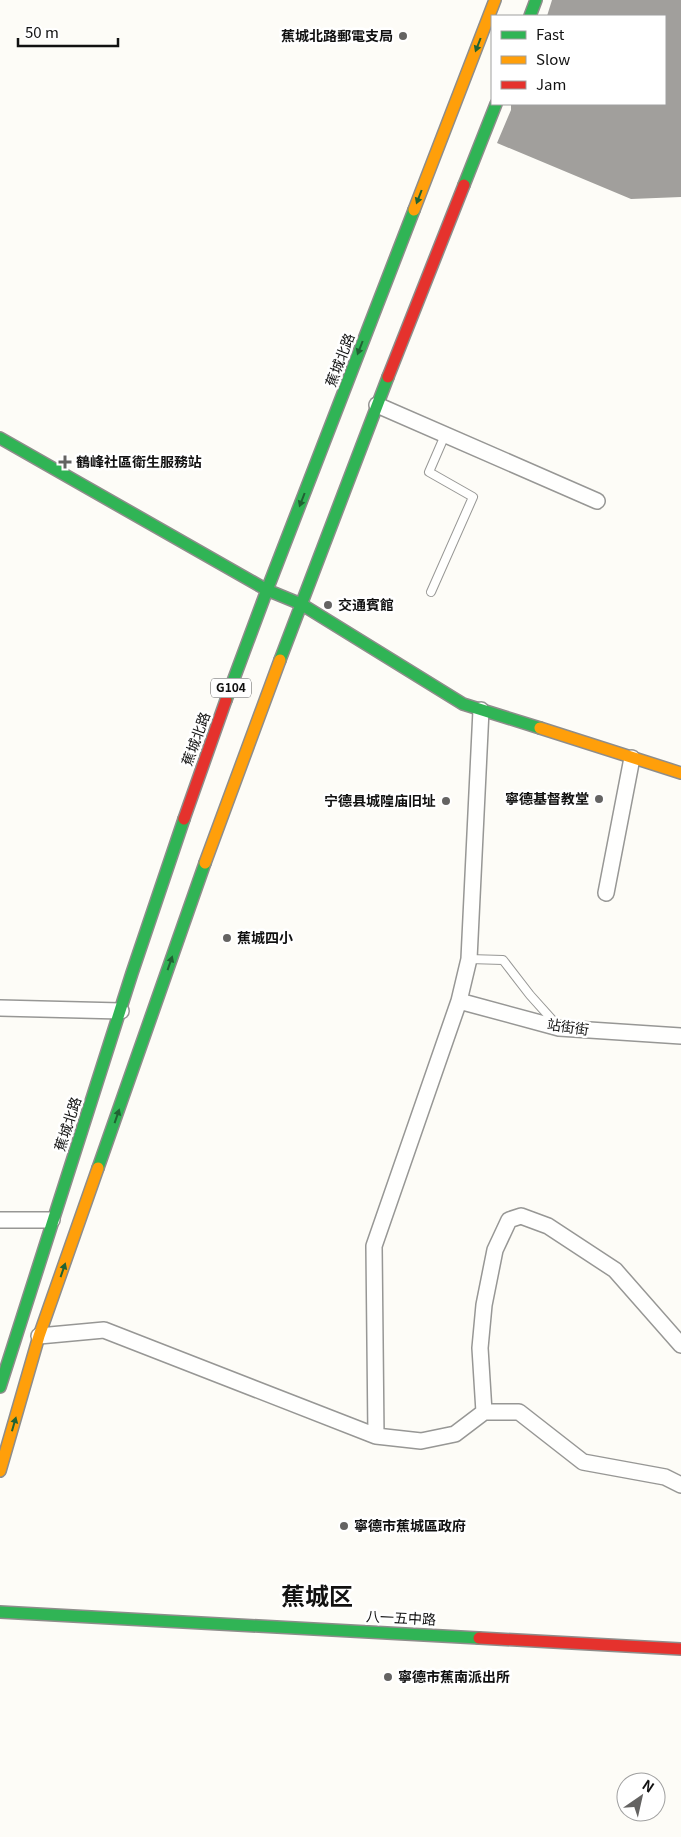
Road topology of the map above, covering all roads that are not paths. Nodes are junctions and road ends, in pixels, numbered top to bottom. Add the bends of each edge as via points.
1 (496, 0) edge
2 (536, 0) edge
3 (530, 15) edge
4 (496, 105) edge
5 (377, 405) junction
6 (445, 435) junction
7 (0, 438) edge
8 (597, 501) dead end
9 (267, 590) junction
10 (431, 592) dead end
11 (301, 604) junction
12 (481, 710) junction
13 (632, 758) junction
14 (681, 773) edge
15 (606, 893) dead end
16 (468, 959) junction
17 (459, 1001) junction
18 (0, 1008) edge
19 (121, 1011) junction
20 (559, 1028) junction
21 (681, 1036) edge
22 (0, 1220) edge
23 (52, 1220) junction
24 (39, 1336) junction
25 (681, 1345) edge
26 (0, 1387) edge
27 (484, 1412) junction
28 (376, 1436) junction
29 (0, 1471) edge
30 (681, 1485) edge
31 (0, 1612) edge
32 (681, 1649) edge

1 -> 9 main road, 蕉城北路 / G104
2 - 3 main road
4 - 5 main road, G104
5 - 6 street
5 - 11 main road, G104
6 - 8 street
6 - 10 lane via 429,472 473,497
7 - 9 main road
9 - 11 main road
9 - 19 main road, 蕉城北路 / G104 via 201,769
11 - 12 main road via 463,704
24 -> 11 main road, G104 via 225,806
12 - 13 main road
12 - 16 street
13 - 14 main road
13 - 15 street
16 - 17 street
16 - 20 lane via 503,960
17 - 20 street, 站街街
17 - 28 street via 374,1246
18 - 19 street
19 - 23 main road, 蕉城北路 / G104
20 - 21 street, 站街街
22 - 23 street
23 - 26 main road, 蕉城北路 / G104
24 - 28 street via 104,1330
29 -> 24 main road, G104
25 - 27 street via 615,1270 548,1226 521,1216 509,1220 494,1250 484,1305 480,1348
27 - 28 street via 455,1434 421,1442
27 - 30 street via 519,1412 583,1462 666,1477
31 - 32 main road, 八一五中路

